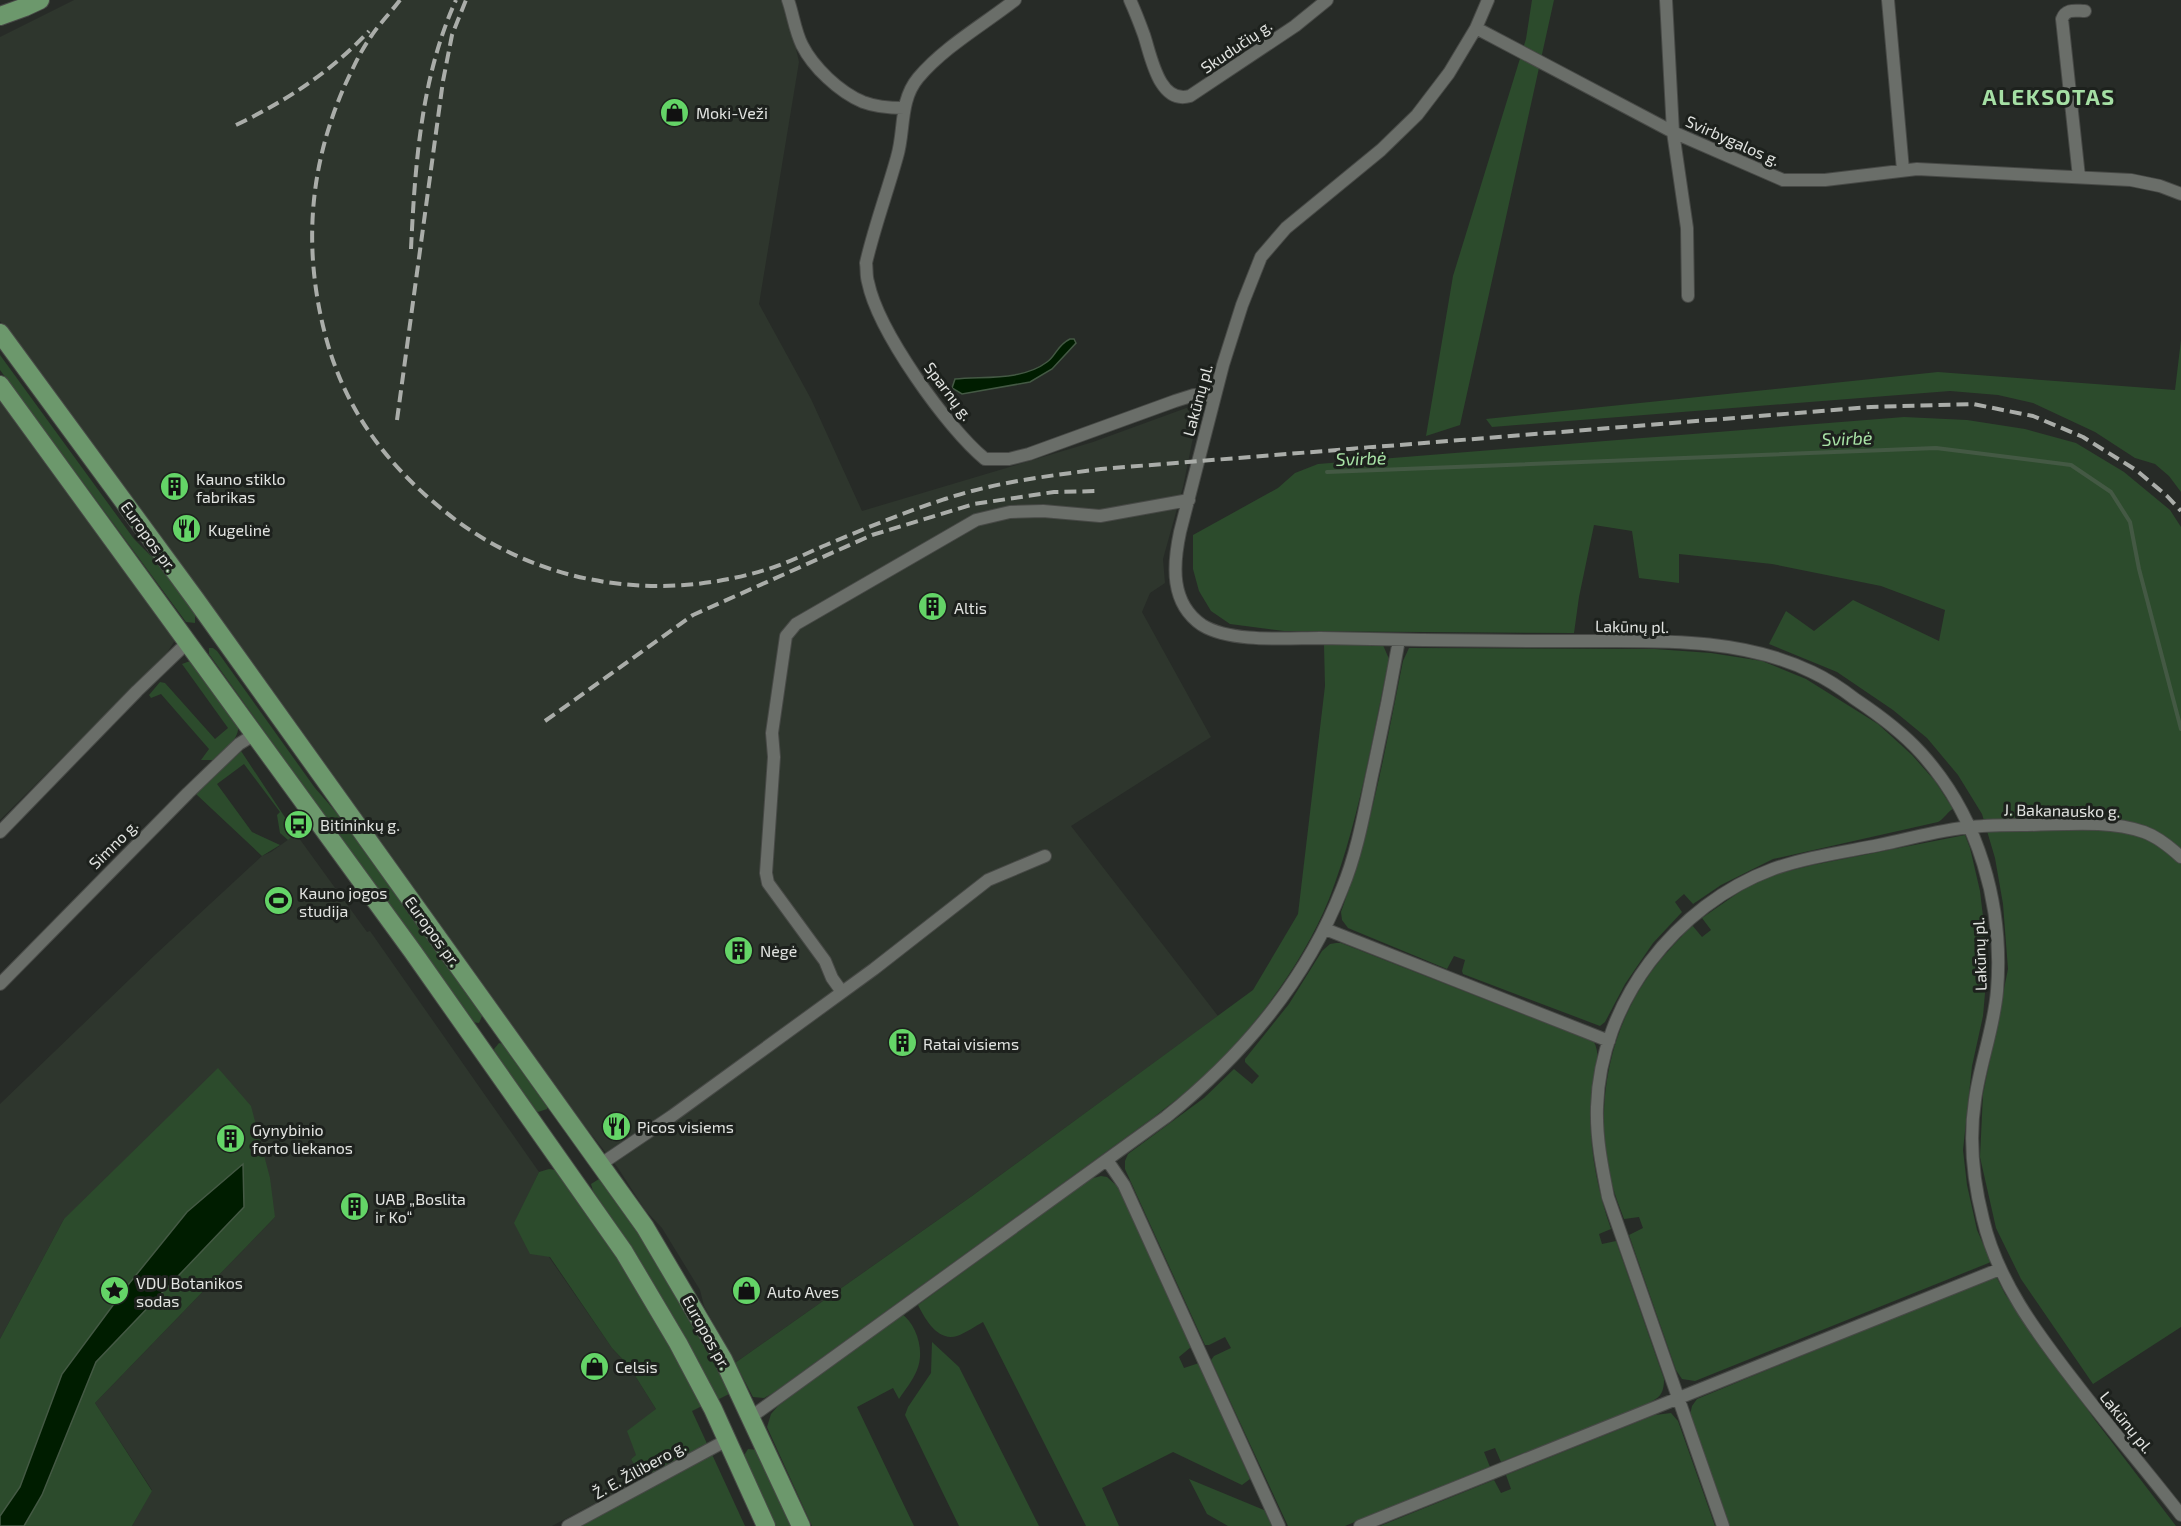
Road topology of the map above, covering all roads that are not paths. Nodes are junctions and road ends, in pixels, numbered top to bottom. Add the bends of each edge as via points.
1 (40, 0) edge
2 (788, 0) edge
3 (1015, 0) edge
4 (1130, 0) edge
5 (1327, 0) edge
6 (1488, 0) edge
7 (1666, 0) edge
8 (1888, 0) edge
9 (2085, 11) dead end
10 (0, 16) edge
11 (1476, 28) junction
12 (904, 108) junction
13 (1673, 132) junction
14 (1903, 170) junction
15 (2079, 177) junction
16 (2181, 194) edge
17 (1688, 297) dead end
18 (0, 333) edge
19 (0, 385) edge
20 (1214, 396) junction
21 (1189, 500) junction
22 (1399, 640) junction
23 (188, 642) junction
24 (228, 644) junction
25 (255, 734) junction
26 (1971, 827) junction
27 (0, 832) edge
28 (1045, 856) dead end
29 (2181, 857) edge
30 (1325, 929) junction
31 (0, 984) edge
32 (842, 992) junction
33 (501, 1026) junction
34 (1609, 1041) junction
35 (476, 1043) junction
36 (1107, 1160) junction
37 (601, 1164) junction
38 (575, 1182) junction
39 (2000, 1269) junction
40 (1678, 1397) junction
41 (752, 1421) junction
42 (727, 1440) junction
43 (2181, 1515) edge
44 (568, 1526) edge
45 (766, 1526) edge
46 (801, 1526) edge
47 (1280, 1526) edge
48 (1360, 1526) edge
49 (1723, 1526) edge

1 - 10 main road
2 - 12 street via 801,44 831,80 863,102
3 - 12 street, Sparnų g. via 917,79
4 - 5 street, Skudučių g. via 1160,80 1175,97 1182,99 1295,26
6 - 11 street, Lakūnų pl.
7 - 13 street
8 - 14 street
9 - 15 street via 2070,10 2062,19
11 - 13 street, Svirbygalos g.
11 - 20 street, Lakūnų pl. via 1417,115 1286,228 1262,257 1242,305
12 - 20 street, Sparnų g. via 898,155 866,263 867,282 880,316 908,364 976,452 985,459 1009,459 1194,395
13 - 14 street, Svirbygalos g. via 1783,180 1825,180
13 - 17 street via 1687,228
14 - 15 street, Svirbygalos g.
15 - 16 street, Svirbygalos g. via 2131,180
18 - 24 main road, Europos pr.
19 - 23 main road, Europos pr.
20 - 21 street, Lakūnų pl.
21 - 22 street, Lakūnų pl. via 1176,552 1176,588 1183,604 1203,625 1216,632 1252,637
21 - 32 street via 1100,516 1010,512 976,520 796,624 786,636 772,733 774,757 766,873 768,884 825,961
22 - 26 street, Lakūnų pl. via 1660,642 1732,646 1785,660 1846,692 1902,735 1923,754
22 - 30 street via 1362,825 1343,888
23 - 24 main road via 202,634
23 - 25 main road, Europos pr.
23 - 27 street
24 - 33 main road, Europos pr.
25 - 31 street, Simno g. via 239,744 188,793
25 - 35 main road, Europos pr.
26 - 29 street, J. Bakanausko g. via 2116,825 2145,832
26 - 34 street, J. Bakanausko g. via 1799,862 1733,888 1699,910 1662,946 1629,995
26 - 39 street, Lakūnų pl. via 1994,907 1998,952 1997,995 1974,1103 1973,1174
28 - 32 street via 988,880
30 - 34 street
30 - 36 street via 1288,991 1227,1064 1174,1111
32 - 37 street
33 - 35 main road
33 - 37 main road, Europos pr.
34 - 40 street, J. Bakanausko g. via 1597,1105 1598,1144 1608,1197
35 - 38 main road, Europos pr.
36 - 41 street
36 - 47 street via 1124,1185
37 - 38 main road
37 - 41 main road, Europos pr. via 675,1275 723,1359
38 - 42 main road, Europos pr. via 651,1295
39 - 40 street
39 - 43 street, Lakūnų pl. via 2031,1324 2064,1369
40 - 48 street
40 - 49 street, J. Bakanausko g.
41 - 42 main road
41 - 46 main road, Europos pr.
42 - 44 street, Ž. E. Žilibero g.
42 - 45 main road, Europos pr.

